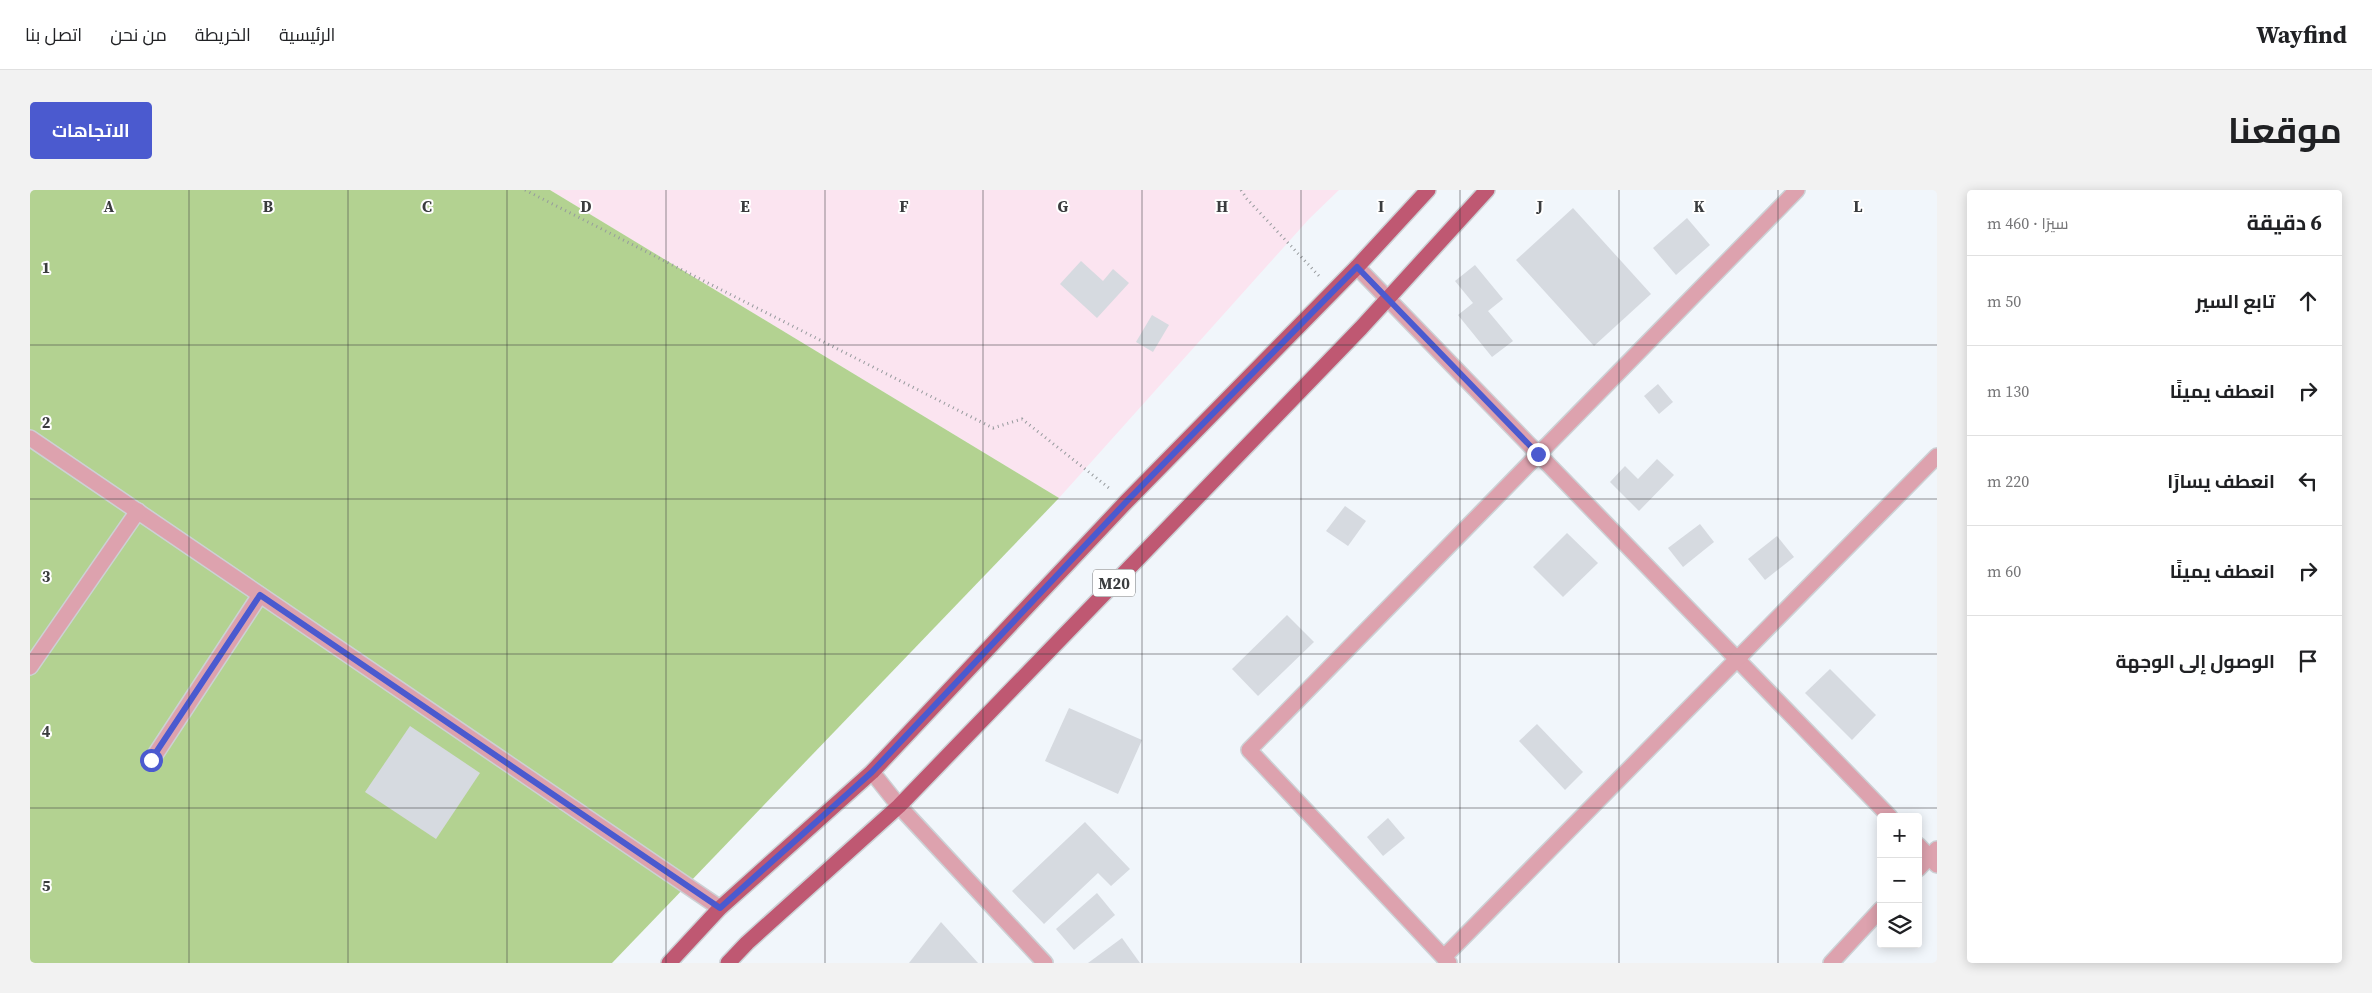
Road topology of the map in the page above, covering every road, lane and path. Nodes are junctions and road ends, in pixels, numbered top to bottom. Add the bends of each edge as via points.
1 (525, 190) edge
2 (1241, 190) edge
3 (1428, 190) edge
4 (1487, 190) edge
5 (1797, 190) edge
6 (1357, 267) junction
7 (1332, 290) junction
8 (1387, 298) junction
9 (30, 438) edge
10 (1538, 454) junction
11 (1937, 456) edge
12 (1126, 502) junction
13 (138, 512) junction
14 (260, 595) junction
15 (1736, 660) junction
16 (30, 667) edge
17 (151, 760) dead end
18 (872, 772) junction
19 (899, 806) junction
20 (1886, 813) edge
21 (1922, 848) edge
22 (1934, 857) edge
23 (1922, 866) edge
24 (720, 908) junction
25 (1877, 913) edge
26 (1446, 960) edge
27 (669, 963) edge
28 (728, 963) edge
29 (1045, 963) edge
30 (1831, 963) edge

1 - 12 path via 992,428 1022,419
2 - 7 path
3 - 6 main road, M20
4 - 8 main road, M20
5 - 10 street
6 - 7 main road, M20
6 - 8 street
7 - 12 main road, M20
8 - 10 street
8 - 19 main road, M20
9 - 13 street
10 - 15 street
10 - 26 street via 1249,750
11 - 15 street
12 - 18 main road, M20
13 - 14 street
13 - 16 street
14 - 17 street
14 - 24 street
15 - 20 street
15 - 26 street
18 - 19 street
18 - 24 main road, M20
19 - 28 main road, M20
19 - 29 street
21 - 22 street
22 - 23 street
24 - 27 main road, M20
25 - 30 street

